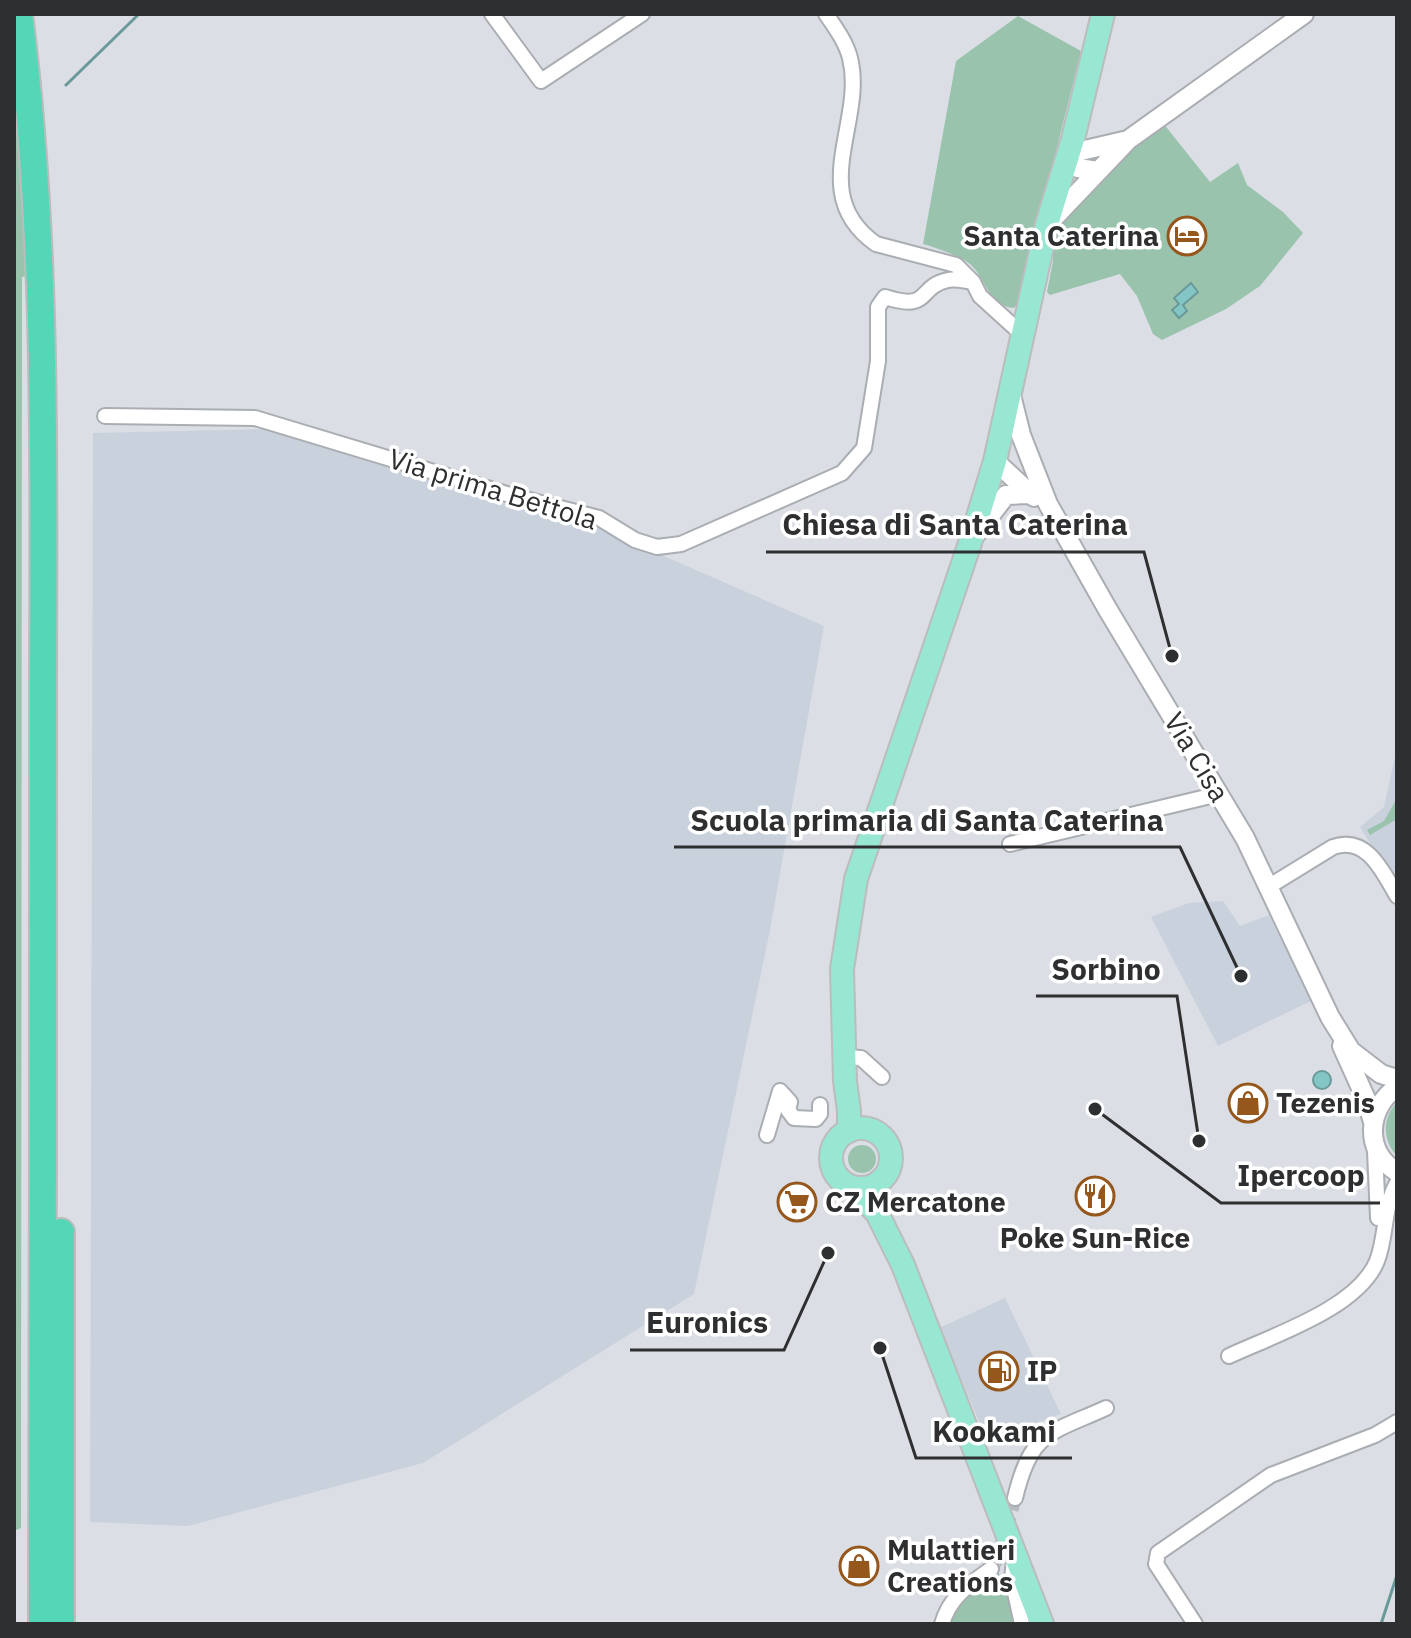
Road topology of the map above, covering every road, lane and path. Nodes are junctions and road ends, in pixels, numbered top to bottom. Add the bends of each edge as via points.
1 (19, 14) edge
2 (37, 14) edge
3 (492, 14) edge
4 (642, 14) edge
5 (826, 14) edge
6 (1103, 14) edge
7 (1304, 14) edge
8 (1078, 119) junction
9 (1128, 140) junction
10 (1068, 154) junction
11 (1098, 171) junction
12 (1047, 224) junction
13 (973, 282) junction
14 (1023, 335) junction
15 (1011, 395) junction
16 (105, 416) dead end
17 (995, 461) junction
18 (1031, 464) junction
19 (1028, 494) junction
20 (1048, 504) junction
21 (970, 543) junction
22 (1219, 794) junction
23 (1010, 844) dead end
24 (1268, 887) junction
25 (1397, 896) edge
26 (1330, 1017) junction
27 (844, 1057) junction
28 (882, 1077) dead end
29 (1397, 1079) edge
30 (1397, 1087) edge
31 (820, 1105) dead end
32 (1373, 1122) junction
33 (849, 1131) junction
34 (876, 1132) junction
35 (767, 1135) dead end
36 (1374, 1144) junction
37 (1397, 1172) edge
38 (885, 1176) junction
39 (1397, 1183) edge
40 (853, 1188) junction
41 (1378, 1258) junction
42 (903, 1265) junction
43 (1229, 1356) dead end
44 (1106, 1408) dead end
45 (1397, 1422) edge
46 (1015, 1498) tunnel mouth
47 (991, 1569) tunnel mouth
48 (1035, 1622) edge
49 (42, 1624) edge
50 (61, 1624) edge
51 (942, 1624) edge
52 (1195, 1624) edge

1 - 49 highway via 40,274 43,472
2 - 50 highway via 58,272
3 - 4 street via 541,81
5 - 13 street via 850,56 852,81 840,162 850,217 876,244 956,265
6 - 8 main road
7 - 9 street
8 - 9 street via 1094,136
8 - 10 main road
9 - 10 street
9 - 11 street
10 - 11 street via 1078,168
10 - 12 main road
11 - 12 street
12 - 14 main road
13 - 14 street via 980,296
13 - 16 street, Via prima Bettola via 951,278 910,303 880,300 878,361 864,448 842,473 669,546 635,540 599,518 255,418
14 - 15 main road
15 - 17 main road
15 - 18 street, Via Cisa
17 - 18 street via 1011,458
17 - 19 street
17 - 21 main road
18 - 20 street, Via Cisa
19 - 20 street
19 - 21 street via 1006,495
20 - 22 street, Via Cisa
21 - 27 main road via 856,879 842,969
22 - 23 street
22 - 24 street, Via Cisa
24 - 25 street via 1343,843 1368,852
24 - 26 street, Via Cisa
26 - 29 street, Via Cisa via 1351,1051 1381,1074
26 - 32 street, Via Cisa
27 - 28 street via 861,1058
27 - 33 main road
27 - 34 main road via 855,1102
30 - 32 street via 1377,1108
31 - 35 street via 816,1119 794,1118 780,1091
32 - 36 street, Via Cisa
33 - 34 main road
33 - 40 main road via 836,1141 831,1163 838,1178
34 - 38 main road via 890,1150
36 - 37 street
36 - 41 street
38 - 40 main road via 874,1186
38 - 42 main road
39 - 41 street
40 - 42 main road via 877,1213
41 - 43 street via 1371,1274 1340,1304
42 - 48 main road via 988,1481
44 - 46 street via 1043,1437 1021,1469
45 - 52 street via 1271,1475 1158,1553 1156,1564
47 - 51 street via 957,1593

